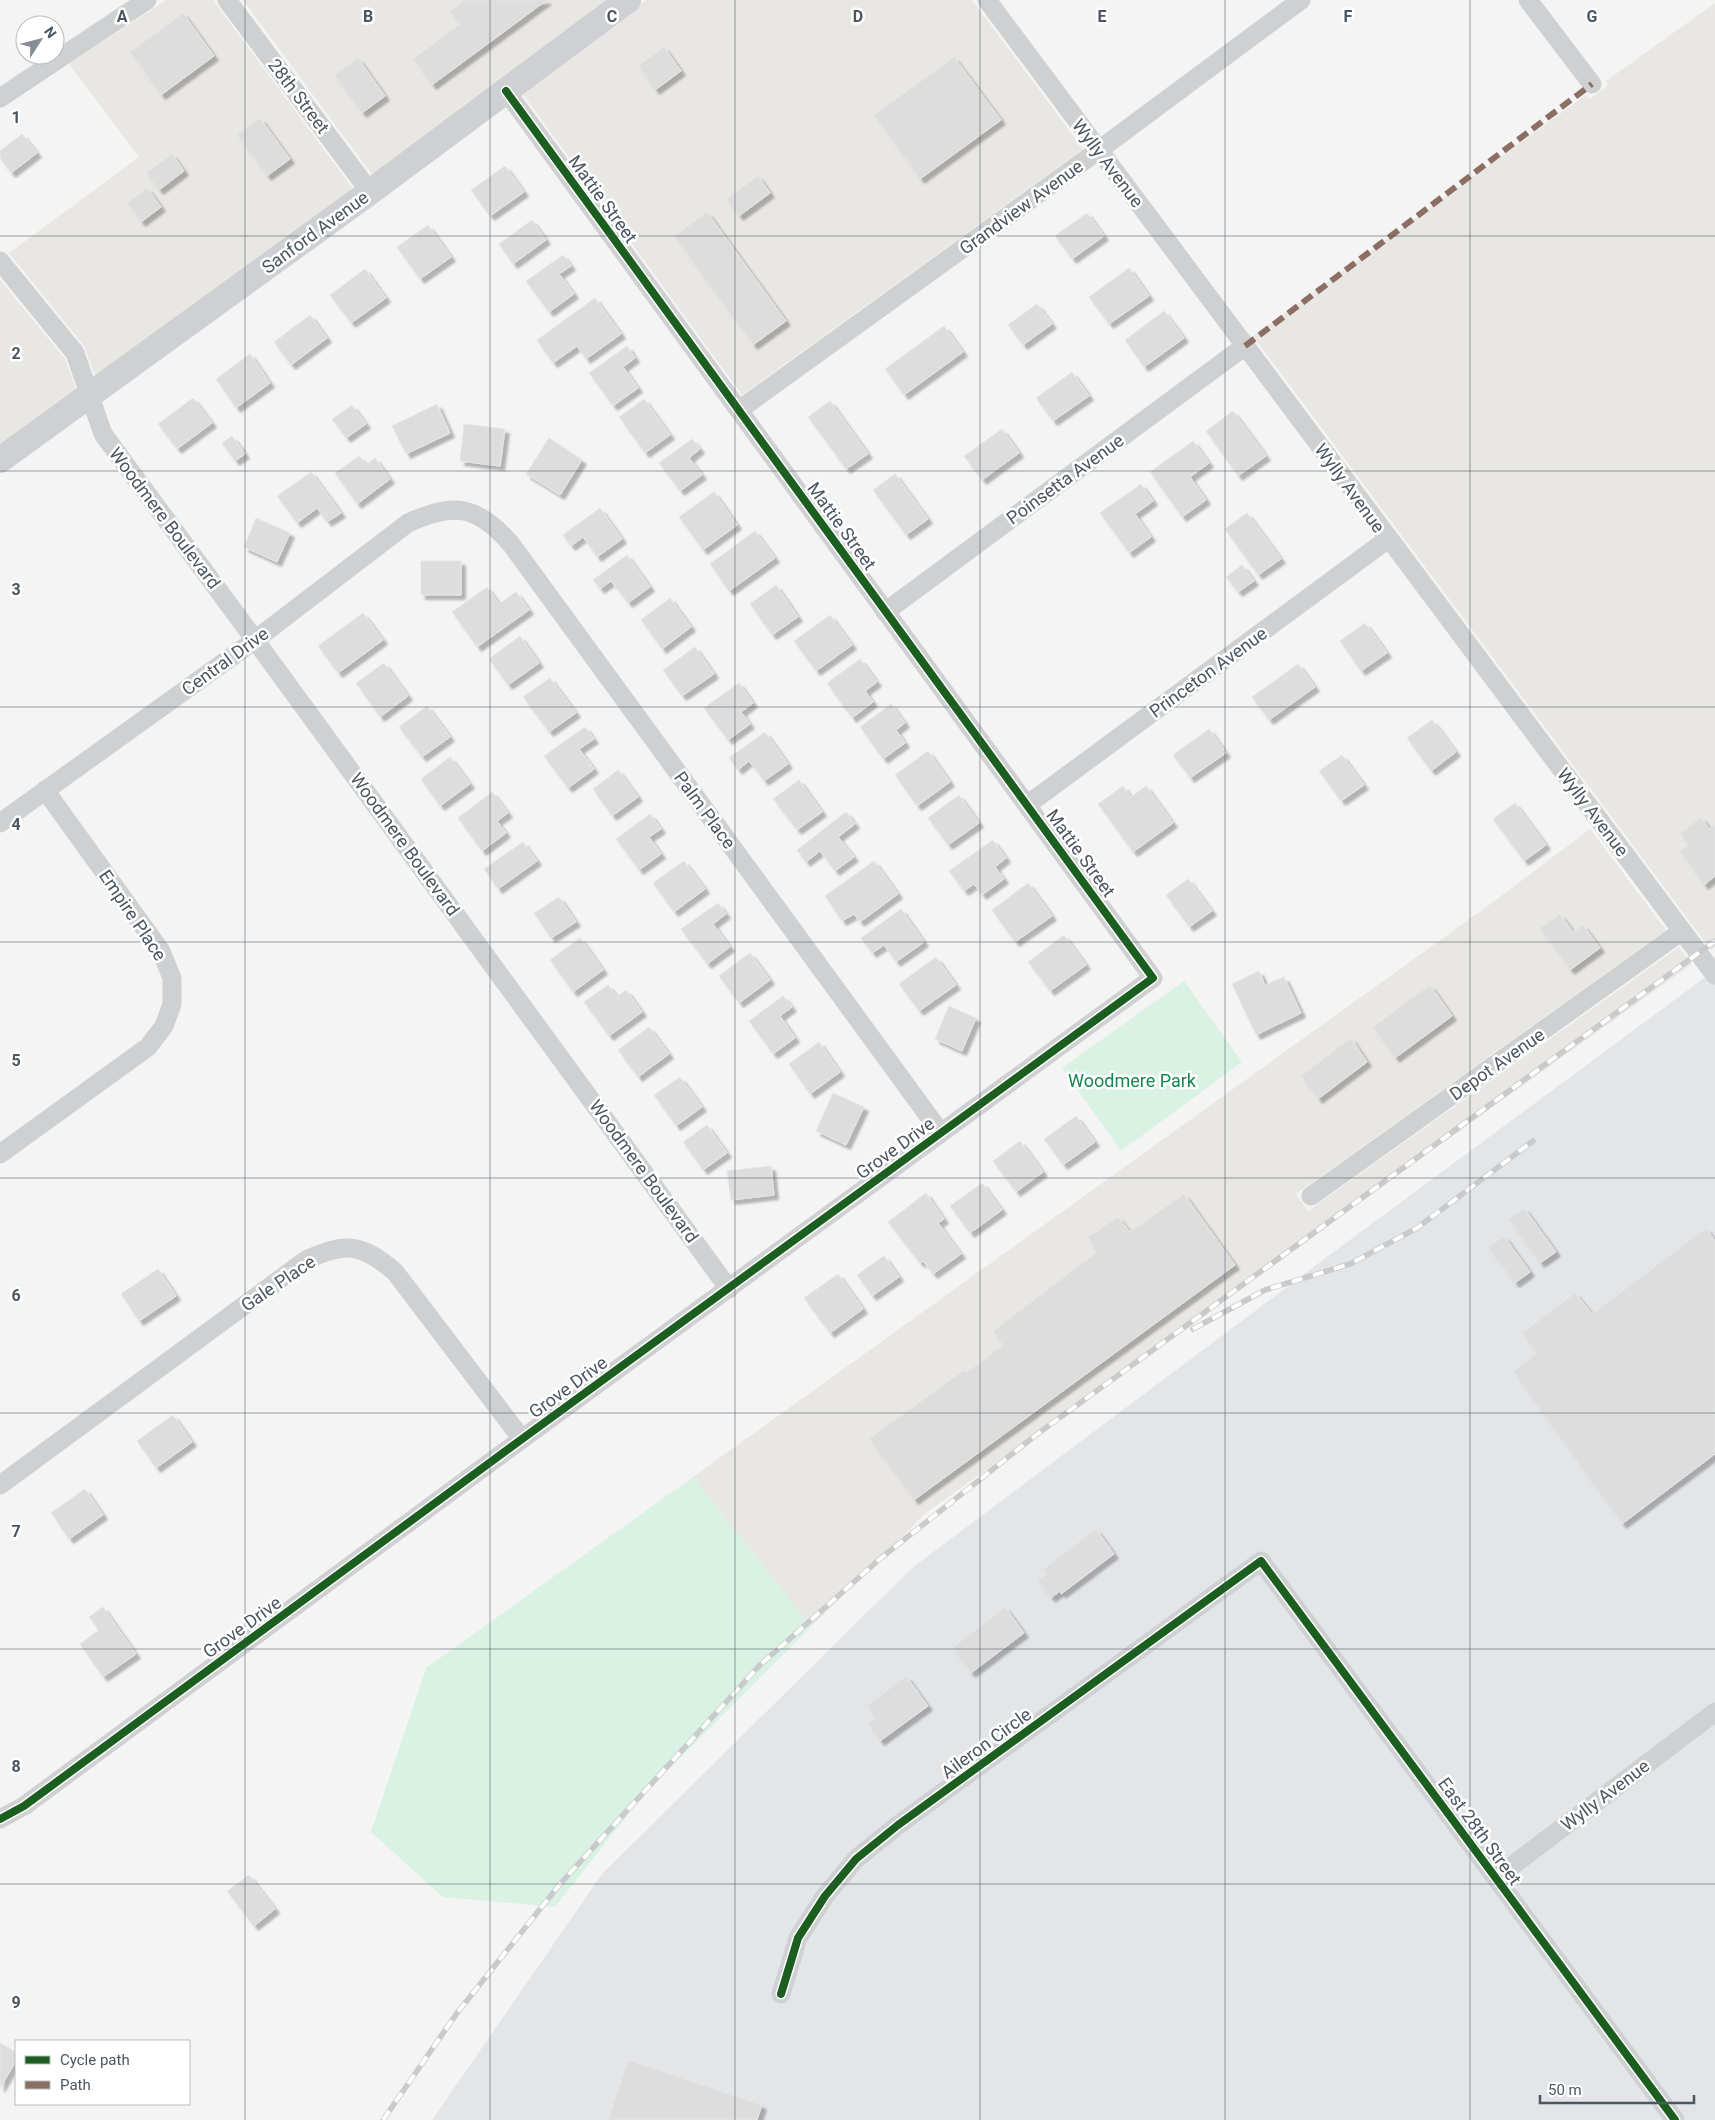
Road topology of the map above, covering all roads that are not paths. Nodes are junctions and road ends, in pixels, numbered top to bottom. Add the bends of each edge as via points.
1 (147, 0) edge
2 (227, 0) edge
3 (627, 0) edge
4 (987, 0) edge
5 (1301, 0) edge
6 (1528, 0) edge
7 (1592, 84) dead end
8 (506, 91) junction
9 (0, 98) edge
10 (1099, 150) junction
11 (370, 192) junction
12 (0, 261) edge
13 (1245, 346) junction
14 (90, 395) junction
15 (739, 410) junction
16 (0, 460) edge
17 (453, 509) joint
18 (1388, 539) junction
19 (885, 612) junction
20 (255, 640) junction
21 (45, 790) junction
22 (1027, 805) junction
23 (0, 823) edge
24 (1682, 931) junction
25 (1715, 975) edge
26 (1153, 978) joint
27 (941, 1133) junction
28 (0, 1154) edge
29 (1311, 1196) dead end
30 (729, 1289) junction
31 (522, 1439) junction
32 (0, 1485) edge
33 (1261, 1561) joint
34 (1715, 1712) edge
35 (0, 1819) edge
36 (1496, 1878) junction
37 (782, 1994) dead end
38 (1675, 2120) edge

1 - 9 street
2 - 11 street, 28th Street
3 - 8 main road, Sanford Avenue
4 - 10 street, Wylly Avenue
5 - 10 street, Grandview Avenue
6 - 7 street
8 - 11 main road, Sanford Avenue
8 - 15 street, Mattie Street
10 - 13 street, Wylly Avenue
10 - 15 street, Grandview Avenue
11 - 14 main road, Sanford Avenue
12 - 14 street, Woodmere Boulevard via 75,353
13 - 18 street, Wylly Avenue
13 - 19 street, Poinsetta Avenue
14 - 16 main road, Sanford Avenue
14 - 20 street, Woodmere Boulevard via 103,434
15 - 19 street, Mattie Street
17 - 20 street, Central Drive via 431,512 408,523
17 - 27 street, Palm Place via 475,514 496,526 511,544
18 - 22 street, Princeton Avenue
18 - 24 street, Wylly Avenue
19 - 22 street, Mattie Street
20 - 21 street, Central Drive
20 - 30 street, Woodmere Boulevard
21 - 23 street, Central Drive
21 - 28 street, Empire Place via 161,951 172,978 172,1004 164,1026 148,1046
22 - 26 street, Mattie Street
24 - 25 street, Wylly Avenue
24 - 29 street, Depot Avenue
26 - 27 street, Grove Drive
27 - 30 street, Grove Drive
30 - 31 street, Grove Drive
31 - 32 street, Gale Place via 395,1272 377,1256 349,1247 328,1250 306,1260
31 - 35 street, Grove Drive via 24,1806
33 - 36 street, East 28th Street
33 - 37 street, Aileron Circle via 856,1858 825,1896 798,1938
34 - 36 street, Wylly Avenue
36 - 38 street, East 28th Street

